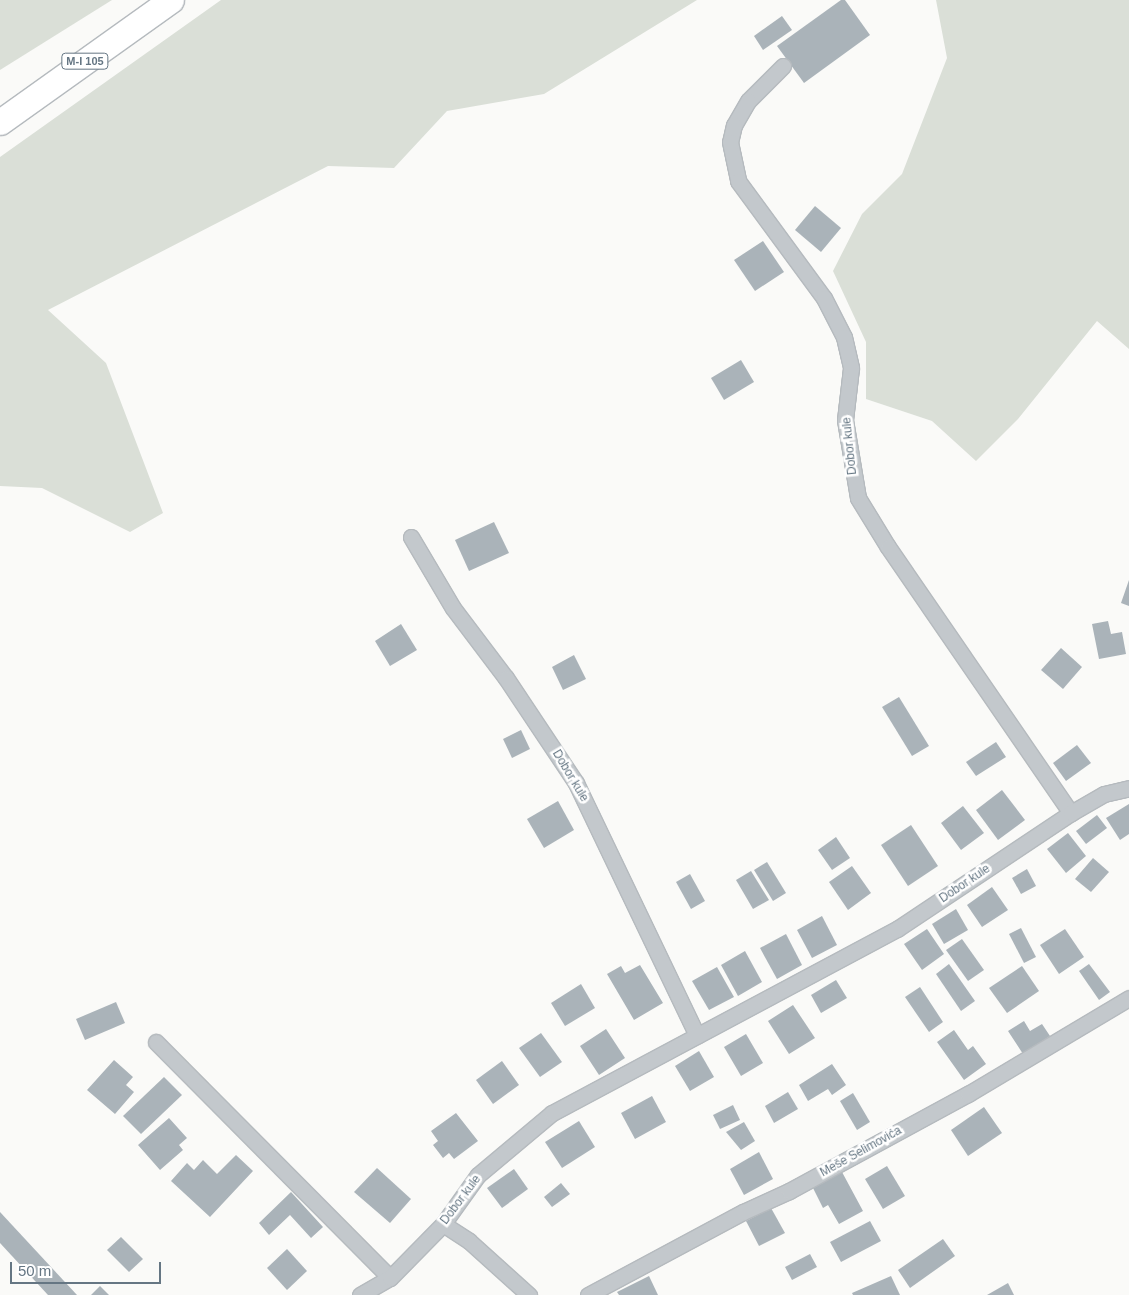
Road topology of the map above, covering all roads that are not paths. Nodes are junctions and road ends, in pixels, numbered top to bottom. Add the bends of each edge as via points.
1 (170, 0) edge
2 (783, 66) dead end
3 (0, 122) edge
4 (411, 537) dead end
5 (1129, 788) edge
6 (1071, 813) junction
7 (1129, 998) edge
8 (697, 1035) junction
9 (156, 1042) dead end
10 (443, 1224) junction
11 (390, 1278) junction
12 (360, 1295) edge
13 (529, 1295) edge
14 (588, 1295) edge

1 - 3 main road, M-I 105
2 - 6 street, Dobor kule via 748,101 734,125 730,142 738,181 824,298 844,338 851,368 845,420 858,498 888,547
4 - 8 street, Dobor kule via 453,608 506,678 576,783
5 - 6 street, Dobor kule via 1104,794
6 - 8 street, Dobor kule via 897,929
7 - 14 street, Meše Selimovića via 968,1094 789,1192 743,1212
8 - 10 street, Dobor kule via 552,1114 478,1175
9 - 11 street
10 - 11 street, Dobor kule
10 - 13 street via 469,1241
11 - 12 street, Dobor kule

